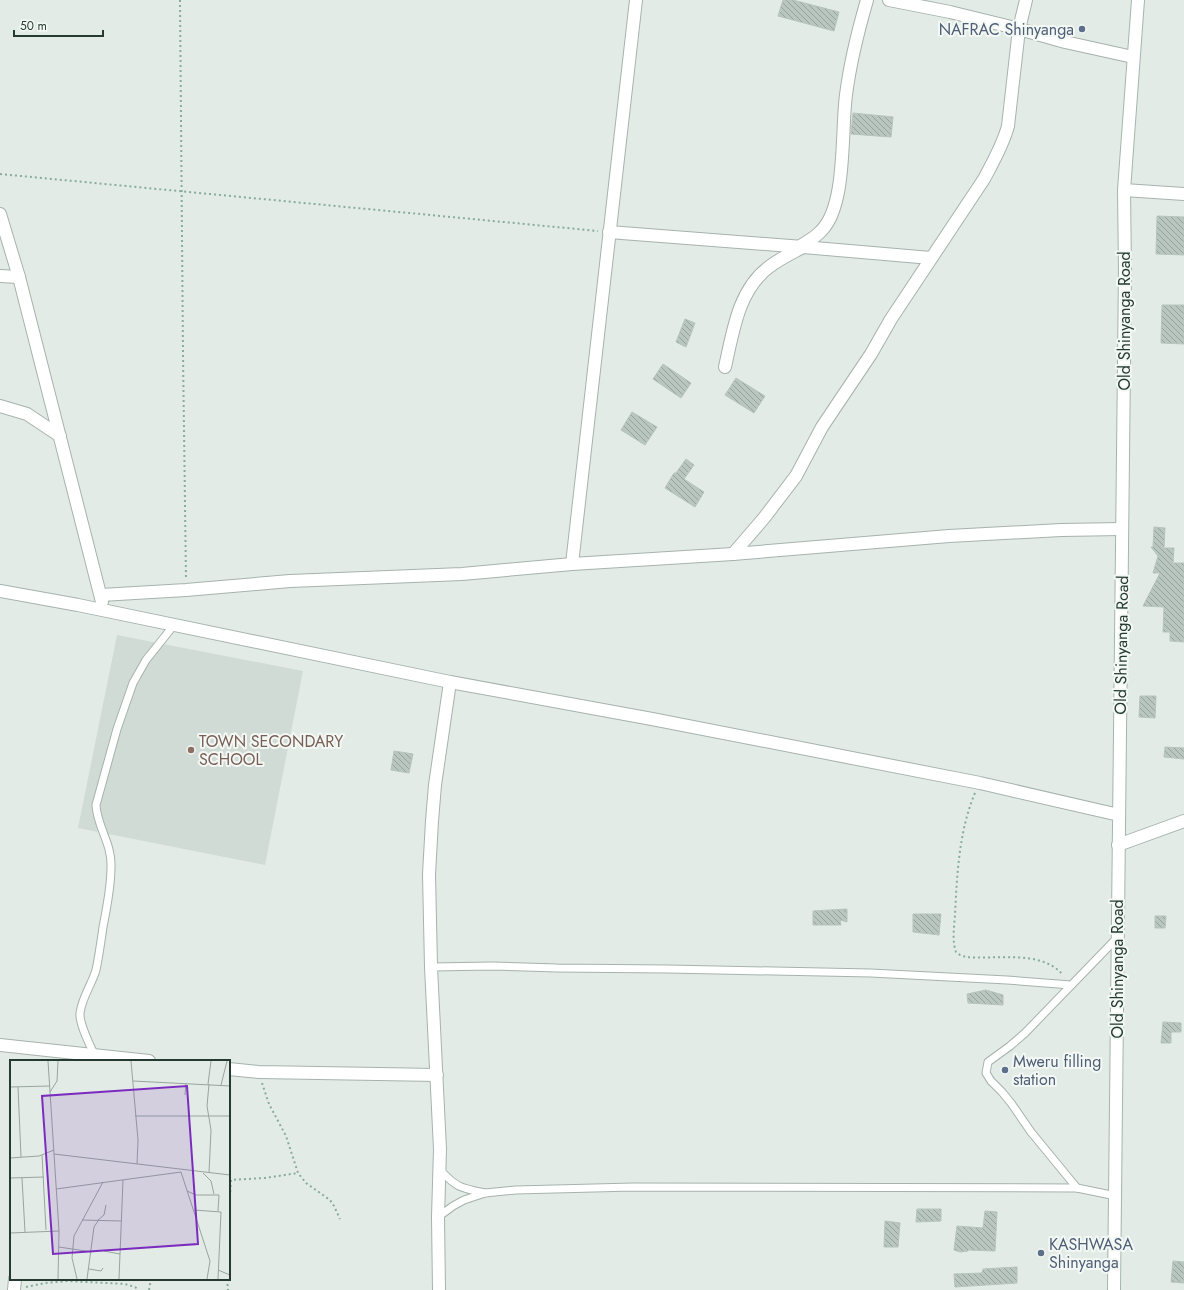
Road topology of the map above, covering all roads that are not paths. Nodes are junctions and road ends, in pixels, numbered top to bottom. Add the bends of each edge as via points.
1 (636, 0) edge
2 (867, 0) edge
3 (889, 0) edge
4 (1026, 0) edge
5 (1138, 0) edge
6 (1019, 29) junction
7 (1133, 57) junction
8 (1124, 190) junction
9 (1184, 194) edge
10 (0, 214) edge
11 (609, 232) junction
12 (801, 247) junction
13 (931, 258) junction
14 (0, 276) edge
15 (19, 277) junction
16 (725, 367) dead end
17 (0, 406) edge
18 (60, 436) junction
19 (1122, 529) junction
20 (733, 554) junction
21 (572, 564) junction
22 (0, 591) edge
23 (101, 594) junction
24 (104, 611) junction
25 (174, 625) junction
26 (450, 682) junction
27 (1119, 814) junction
28 (1184, 821) edge
29 (1118, 845) junction
30 (1117, 938) junction
31 (430, 967) junction
32 (1071, 985) junction
33 (0, 1045) edge
34 (95, 1056) junction
35 (138, 1060) edge
36 (230, 1069) edge
37 (436, 1074) junction
38 (440, 1170) junction
39 (1078, 1188) junction
40 (485, 1193) junction
41 (1116, 1196) junction
42 (438, 1217) junction
43 (439, 1290) edge
44 (1114, 1290) edge

1 - 11 street
2 - 12 street via 846,93 838,194 831,216 822,231
3 - 6 street
4 - 6 street
5 - 7 street, Old Shinyanga Road
6 - 7 street
6 - 13 street via 1006,136 984,179
7 - 8 street, Old Shinyanga Road
8 - 9 street
8 - 19 street, Old Shinyanga Road
10 - 15 street
11 - 12 street
11 - 21 street
12 - 13 street
12 - 16 street via 768,267 749,288 739,312
13 - 20 street via 822,427 796,476
14 - 15 street
15 - 18 street
17 - 18 street via 27,414
18 - 23 street
19 - 20 street via 949,536
19 - 27 street, Old Shinyanga Road
20 - 21 street
21 - 23 street via 462,574 290,581
22 - 24 street
23 - 24 street
24 - 25 street
25 - 26 street
25 - 34 lane via 146,660 133,683 96,805 108,842 111,866 96,971 80,1013
26 - 27 street via 980,783
26 - 31 street via 432,821
27 - 29 street, Old Shinyanga Road
28 - 29 street
29 - 30 street, Old Shinyanga Road
30 - 32 lane
30 - 41 street, Old Shinyanga Road
31 - 32 lane via 871,973
31 - 37 street
32 - 39 lane via 1015,1042 988,1062 986,1070 991,1081
33 - 34 street
34 - 35 street
36 - 37 street via 259,1072
37 - 38 street
38 - 40 lane via 458,1187
38 - 42 street
39 - 40 lane via 633,1187
39 - 41 lane
40 - 42 lane via 464,1200
41 - 44 street, Old Shinyanga Road
42 - 43 street

